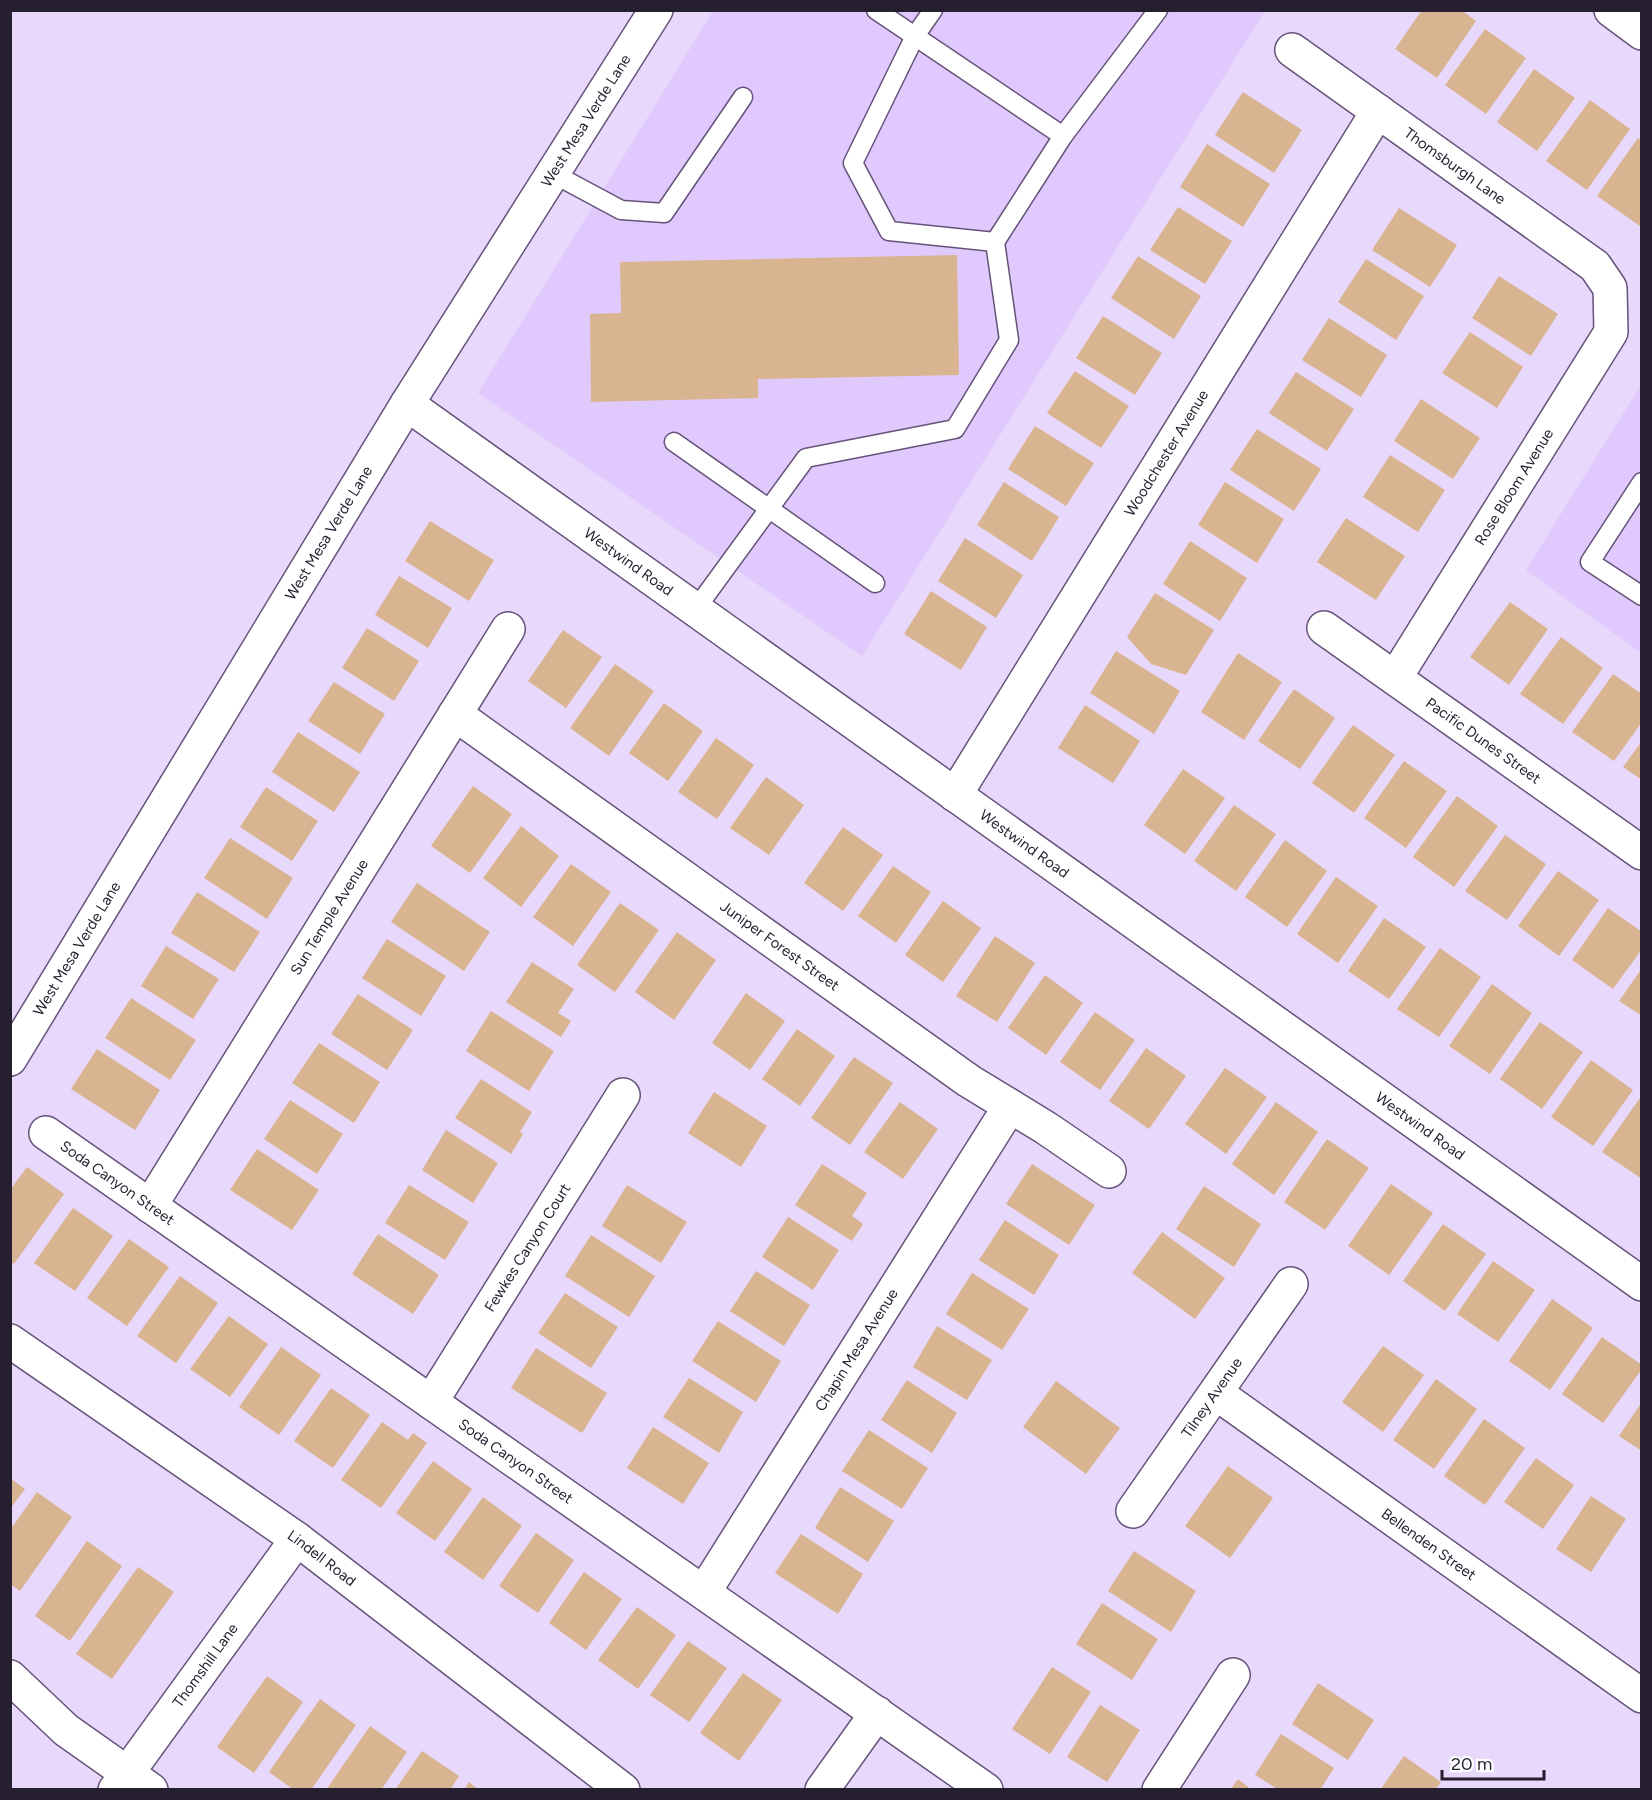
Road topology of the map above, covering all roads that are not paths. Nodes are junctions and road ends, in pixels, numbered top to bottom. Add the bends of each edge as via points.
1 (656, 10) edge
2 (876, 10) edge
3 (933, 10) edge
4 (1158, 10) edge
5 (1611, 10) edge
6 (1641, 33) edge
7 (915, 36) junction
8 (1292, 50) dead end
9 (743, 97) dead end
10 (1378, 111) junction
11 (1063, 136) junction
12 (552, 173) junction
13 (995, 242) junction
14 (1610, 288) joint
15 (407, 404) junction
16 (674, 442) dead end
17 (1641, 482) edge
18 (769, 509) junction
19 (875, 582) dead end
20 (1641, 596) edge
21 (695, 610) junction
22 (1324, 628) dead end
23 (508, 629) dead end
24 (1395, 678) junction
25 (455, 714) junction
26 (955, 795) junction
27 (1641, 853) edge
28 (10, 1059) edge
29 (623, 1095) dead end
30 (1010, 1106) junction
31 (46, 1133) dead end
32 (1108, 1171) dead end
33 (150, 1206) junction
34 (1291, 1284) dead end
35 (1641, 1284) edge
36 (10, 1341) edge
37 (1216, 1393) junction
38 (431, 1402) junction
39 (1133, 1510) dead end
40 (297, 1539) junction
41 (704, 1592) junction
42 (1233, 1675) dead end
43 (10, 1677) edge
44 (1641, 1696) edge
45 (877, 1713) junction
46 (131, 1784) edge
47 (623, 1790) edge
48 (822, 1790) edge
49 (986, 1790) edge
50 (1159, 1790) edge

1 - 12 street, West Mesa Verde Lane
2 - 7 lane
3 - 7 lane
4 - 11 lane
5 - 6 street
7 - 11 lane
7 - 13 lane via 853,163 889,231
8 - 10 street, Thomsburgh Lane
9 - 12 lane via 664,213 621,210
10 - 14 street, Thomsburgh Lane via 1594,266
10 - 26 street, Woodchester Avenue
11 - 13 lane
12 - 15 street, West Mesa Verde Lane
13 - 18 lane via 1010,340 955,429 806,458
14 - 24 street, Rose Bloom Avenue via 1611,332
15 - 21 street, Westwind Road
15 - 28 street, West Mesa Verde Lane
16 - 18 lane
17 - 20 lane via 1590,562
18 - 19 lane
18 - 21 lane
21 - 26 street, Westwind Road
22 - 24 street, Pacific Dunes Street
23 - 25 street, Sun Temple Avenue
24 - 27 street, Pacific Dunes Street
25 - 30 street, Juniper Forest Street via 969,1081
25 - 33 street, Sun Temple Avenue
26 - 35 street, Westwind Road
29 - 38 street, Fewkes Canyon Court
30 - 32 street, Juniper Forest Street
30 - 41 street, Chapin Mesa Avenue
31 - 33 street, Soda Canyon Street
33 - 38 street, Soda Canyon Street
34 - 37 street, Tilney Avenue
36 - 40 street, Lindell Road
37 - 39 street, Tilney Avenue
37 - 44 street, Bellenden Street
38 - 41 street, Soda Canyon Street
40 - 46 street, Thomshill Lane
40 - 47 street, Lindell Road
41 - 45 street, Soda Canyon Street
42 - 50 street
43 - 46 street
45 - 48 street
45 - 49 street, Soda Canyon Street

